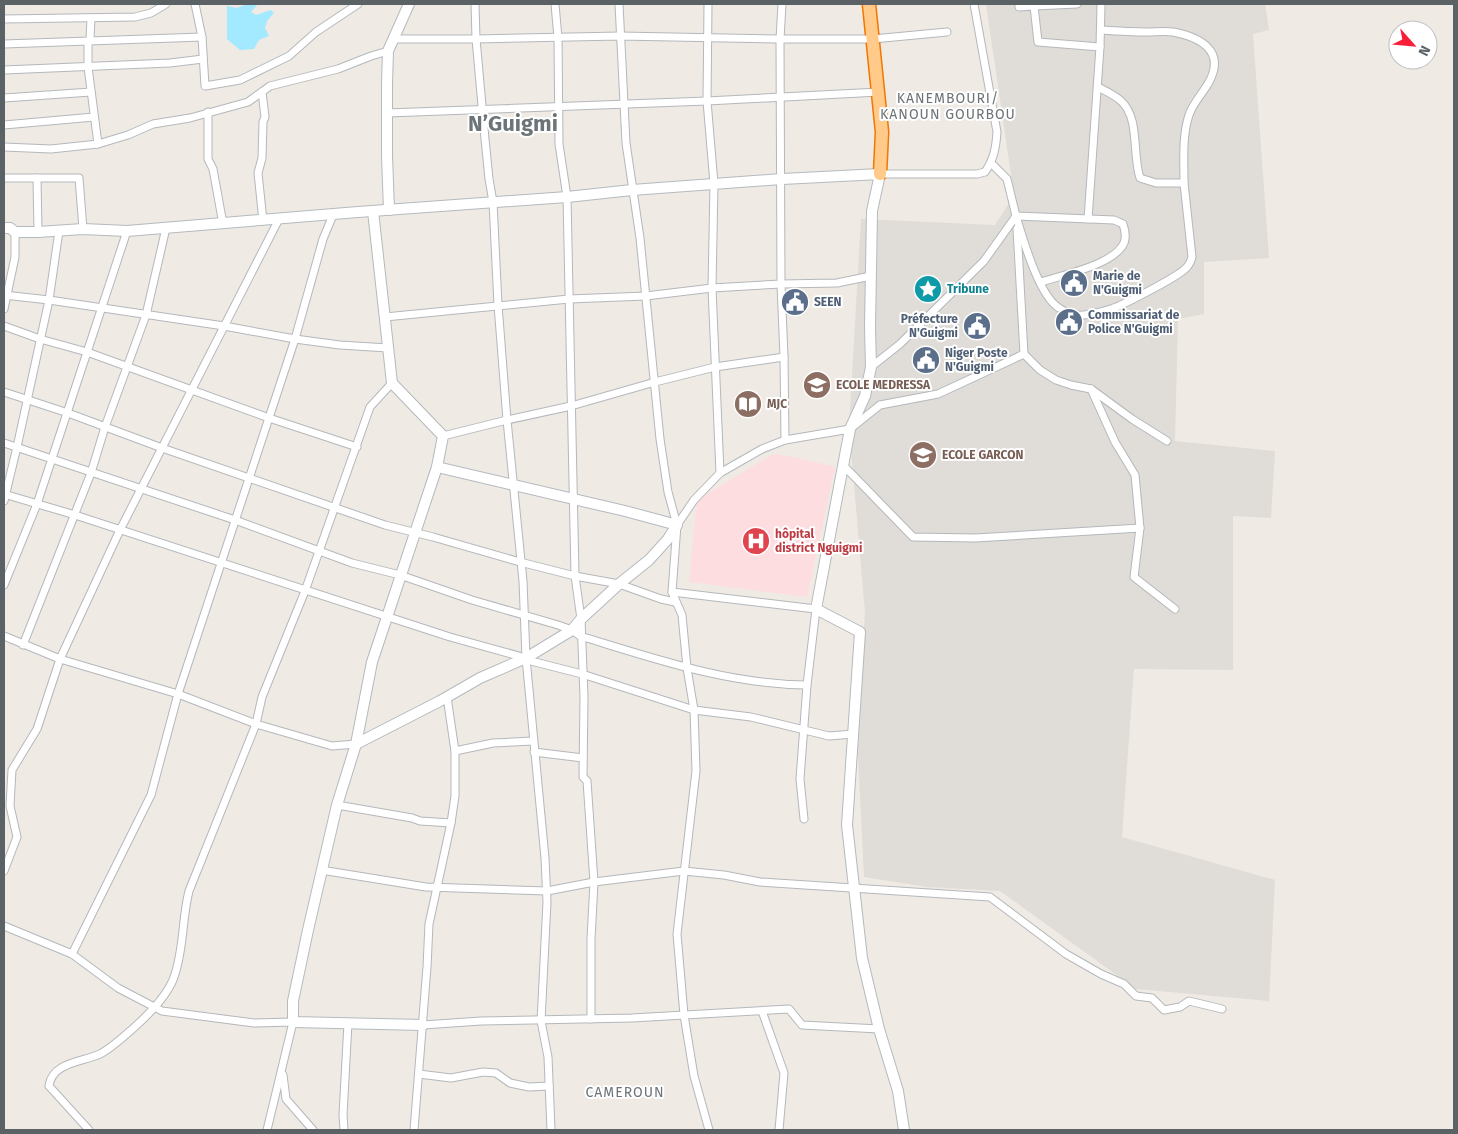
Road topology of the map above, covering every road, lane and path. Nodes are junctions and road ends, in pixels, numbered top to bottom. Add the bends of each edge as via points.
1 (166, 4) edge
2 (196, 4) edge
3 (358, 4) edge
4 (409, 4) edge
5 (475, 4) edge
6 (555, 4) edge
7 (619, 4) edge
8 (708, 4) edge
9 (782, 4) edge
10 (870, 4) edge
11 (974, 4) edge
12 (1019, 4) edge
13 (1077, 4) edge
14 (1101, 4) edge
15 (1034, 6) junction
16 (91, 18) junction
17 (4, 19) edge
18 (1101, 30) junction
19 (947, 32) dead end
20 (620, 36) junction
21 (202, 37) junction
22 (558, 38) junction
23 (708, 38) junction
24 (395, 39) junction
25 (780, 39) junction
26 (873, 39) junction
27 (90, 40) junction
28 (476, 40) junction
29 (4, 44) edge
30 (1100, 47) junction
31 (388, 51) junction
32 (203, 60) junction
33 (88, 67) junction
34 (4, 70) edge
35 (1098, 87) junction
36 (91, 92) junction
37 (262, 92) junction
38 (879, 92) junction
39 (781, 97) junction
40 (4, 98) edge
41 (707, 101) junction
42 (625, 104) junction
43 (559, 106) junction
44 (482, 109) junction
45 (208, 112) junction
46 (386, 113) junction
47 (94, 117) junction
48 (4, 125) edge
49 (98, 144) junction
50 (4, 148) edge
51 (991, 163) junction
52 (880, 174) junction
53 (4, 178) edge
54 (37, 178) junction
55 (782, 179) junction
56 (1184, 183) junction
57 (714, 184) junction
58 (632, 190) junction
59 (567, 197) junction
60 (493, 202) junction
61 (389, 210) junction
62 (373, 211) junction
63 (333, 214) junction
64 (1016, 216) junction
65 (1088, 219) junction
66 (279, 220) junction
67 (263, 221) junction
68 (223, 224) junction
69 (4, 228) edge
70 (166, 228) junction
71 (83, 229) junction
72 (59, 231) junction
73 (15, 232) junction
74 (38, 232) junction
75 (127, 232) junction
76 (871, 276) junction
77 (1041, 282) junction
78 (781, 284) junction
79 (712, 288) junction
80 (6, 296) edge
81 (646, 296) junction
82 (569, 299) junction
83 (49, 300) junction
84 (498, 305) junction
85 (102, 308) junction
86 (4, 309) edge
87 (146, 315) junction
88 (385, 317) junction
89 (4, 326) edge
90 (224, 326) junction
91 (40, 339) junction
92 (295, 339) junction
93 (388, 348) junction
94 (87, 352) junction
95 (1024, 354) junction
96 (784, 357) junction
97 (126, 366) junction
98 (871, 366) junction
99 (715, 367) junction
100 (655, 382) junction
101 (392, 383) junction
102 (1091, 389) junction
103 (192, 391) junction
104 (4, 392) edge
105 (28, 399) junction
106 (571, 406) junction
107 (68, 413) junction
108 (269, 418) junction
109 (507, 420) junction
110 (105, 426) junction
111 (850, 429) junction
112 (443, 436) junction
113 (785, 440) junction
114 (1167, 441) dead end
115 (4, 443) edge
116 (17, 447) junction
117 (357, 447) junction
118 (162, 448) junction
119 (52, 459) junction
120 (843, 465) junction
121 (437, 467) junction
122 (91, 473) junction
123 (720, 473) junction
124 (250, 478) junction
125 (513, 486) junction
126 (140, 489) junction
127 (5, 497) edge
128 (574, 500) junction
129 (37, 504) junction
130 (336, 507) junction
131 (75, 515) junction
132 (235, 520) junction
133 (677, 525) junction
134 (1140, 528) junction
135 (120, 530) junction
136 (415, 532) junction
137 (319, 551) junction
138 (520, 562) junction
139 (220, 563) junction
140 (400, 575) junction
141 (575, 576) junction
142 (619, 584) junction
143 (4, 585) edge
144 (305, 591) junction
145 (672, 592) junction
146 (675, 602) junction
147 (816, 609) junction
148 (1176, 609) dead end
149 (387, 615) junction
150 (524, 615) junction
151 (581, 619) junction
152 (576, 633) junction
153 (4, 636) edge
154 (23, 645) junction
155 (526, 658) junction
156 (60, 659) junction
157 (687, 668) junction
158 (582, 674) junction
159 (807, 685) junction
160 (178, 694) junction
161 (447, 697) junction
162 (694, 710) junction
163 (256, 724) junction
164 (804, 730) junction
165 (853, 734) junction
166 (533, 740) junction
167 (356, 744) junction
168 (455, 752) junction
169 (534, 752) junction
170 (583, 758) junction
171 (338, 805) junction
172 (7, 806) edge
173 (804, 820) dead end
174 (451, 823) junction
175 (321, 870) junction
176 (4, 871) edge
177 (684, 871) junction
178 (594, 882) junction
179 (436, 887) junction
180 (855, 888) junction
181 (547, 891) junction
182 (4, 926) edge
183 (72, 954) junction
184 (155, 1007) junction
185 (1222, 1010) dead end
186 (762, 1011) junction
187 (684, 1015) junction
188 (591, 1019) junction
189 (542, 1021) junction
190 (293, 1022) junction
191 (348, 1023) junction
192 (423, 1025) junction
193 (879, 1029) junction
194 (282, 1069) junction
195 (419, 1074) junction
196 (549, 1086) junction
197 (89, 1130) edge
198 (267, 1130) edge
199 (313, 1130) edge
200 (344, 1130) edge
201 (414, 1130) edge
202 (551, 1130) edge
203 (709, 1130) edge
204 (779, 1130) edge
205 (904, 1130) edge

1 - 16 street via 135,17
2 - 21 street
3 - 32 street via 316,32 289,56 240,80 205,86
4 - 24 street
5 - 28 street
6 - 22 street
7 - 20 street
8 - 23 street
9 - 25 street
10 - 26 highway
11 - 51 street via 996,132
12 - 15 street via 1019,7
13 - 15 street
14 - 18 street
15 - 30 street via 1038,42
16 - 17 street
16 - 27 street
18 - 30 street
18 - 56 street via 1171,32 1203,42 1212,52 1214,70 1210,81 1189,114
19 - 26 street
20 - 22 street
20 - 23 street
20 - 42 street
21 - 27 street
21 - 32 street
22 - 28 street
22 - 43 street
23 - 25 street
23 - 41 street
24 - 28 street
24 - 31 street
25 - 26 street
25 - 39 street
26 - 38 highway
27 - 29 street
27 - 33 street
28 - 44 street
30 - 35 street
31 - 37 street via 338,69 270,86
31 - 46 street
32 - 33 street
33 - 34 street
33 - 36 street
35 - 56 street via 1128,108 1140,178 1156,183
35 - 65 street
36 - 40 street
36 - 47 street
37 - 45 street via 248,102
37 - 67 street via 265,117 258,173
38 - 39 street
38 - 52 highway via 882,132
39 - 41 street
39 - 55 street
41 - 42 street
41 - 57 street
42 - 43 street
42 - 58 street
43 - 44 street
43 - 59 street via 558,144
44 - 46 street
44 - 60 street
45 - 49 street via 153,124
45 - 68 street via 208,159 213,169
46 - 61 street
47 - 48 street
47 - 49 street
49 - 50 street via 50,150
51 - 52 street via 985,172 977,174
51 - 64 street via 1007,179
52 - 55 street
52 - 76 street via 872,211
53 - 54 street
54 - 71 street via 79,178
54 - 74 street
55 - 57 street
55 - 78 street
56 - 77 street via 1192,257 1188,266 1178,274 1111,309 1082,315 1057,307
57 - 58 street
57 - 79 street
58 - 59 street
58 - 81 street
59 - 60 street
59 - 82 street
60 - 61 street
60 - 84 street
61 - 62 street
62 - 63 street
62 - 88 street
63 - 66 street
63 - 92 street via 322,239
64 - 65 street
64 - 77 street
64 - 95 street
64 - 98 street via 984,261 900,344
65 - 77 street via 1114,220 1124,224 1125,242 1118,252 1099,263
66 - 67 street
66 - 90 street
67 - 68 street
68 - 70 street
69 - 73 street
70 - 75 street
70 - 87 street
71 - 72 street
71 - 75 street
72 - 74 street
72 - 83 street
73 - 74 street
73 - 80 street via 15,256
75 - 85 street
76 - 78 street via 837,283
76 - 98 street
78 - 79 street
78 - 96 street
79 - 81 street
79 - 99 street
80 - 83 street
80 - 86 street
81 - 82 street
81 - 100 street
82 - 84 street
82 - 106 street
83 - 85 street
83 - 91 street
84 - 88 street
84 - 109 street
85 - 87 street
85 - 94 street
87 - 90 street
87 - 97 street
88 - 93 street
89 - 91 street
90 - 92 street
90 - 103 street
91 - 94 street
91 - 105 street
92 - 93 street
92 - 108 street
93 - 101 street
94 - 97 street
94 - 107 street
95 - 102 street via 1056,380
95 - 111 street via 938,394 880,405
96 - 99 street
96 - 113 street
97 - 103 street
97 - 110 street
98 - 111 street via 865,396
99 - 100 street
99 - 123 street
100 - 106 street
100 - 133 street via 664,468
101 - 112 street
101 - 117 street via 370,407
102 - 114 street
102 - 134 street via 1115,442 1135,476
103 - 108 street
103 - 118 street
104 - 105 street
105 - 107 street
105 - 116 street
106 - 109 street
106 - 128 street
107 - 110 street
107 - 119 street
108 - 117 street
108 - 124 street
109 - 112 street
109 - 125 street
110 - 118 street
110 - 122 street
111 - 113 street
111 - 120 street
112 - 121 street
113 - 123 street
115 - 116 street
116 - 119 street
116 - 127 street
117 - 130 street
118 - 124 street
118 - 126 street
119 - 122 street
119 - 129 street
120 - 134 street via 913,537 975,538
120 - 147 street
121 - 125 street
121 - 136 street
122 - 126 street
122 - 131 street
123 - 133 street via 694,500
124 - 130 street
124 - 132 street
125 - 128 street
125 - 138 street
126 - 132 street
126 - 135 street
127 - 129 street
128 - 133 street
128 - 141 street
129 - 131 street
129 - 143 street
130 - 136 street
130 - 137 street
131 - 135 street
131 - 154 street
132 - 137 street
132 - 139 street
133 - 142 street via 649,560
133 - 145 street
134 - 148 street via 1134,577
135 - 139 street
135 - 156 street
136 - 138 street
136 - 140 street
137 - 140 street
137 - 144 street
138 - 141 street
138 - 150 street
139 - 144 street
139 - 160 street
140 - 149 street
140 - 150 street
141 - 142 street
141 - 151 street
142 - 146 street
142 - 151 street
144 - 149 street
144 - 163 street via 262,697
145 - 146 street
145 - 147 street
146 - 157 street via 682,615
147 - 159 street
147 - 165 street via 860,632
149 - 155 street
149 - 167 street via 372,662
150 - 152 street
150 - 155 street
151 - 152 street
152 - 155 street
152 - 157 street
152 - 158 street
153 - 154 street
154 - 156 street
155 - 158 street
155 - 161 street
155 - 166 street
156 - 160 street
156 - 172 street via 37,729 12,770
157 - 159 street via 778,685
157 - 162 street
158 - 162 street
158 - 170 street
159 - 164 street
160 - 163 street
160 - 183 street via 151,794
161 - 167 street
161 - 168 street
162 - 164 street via 751,717
162 - 177 street via 696,770
163 - 167 street via 332,746
163 - 184 street via 189,891 175,975
164 - 165 street via 829,736
164 - 173 street via 800,778
165 - 180 street via 847,825
166 - 168 street via 493,743
166 - 169 street
167 - 171 street
168 - 174 street
169 - 170 street
169 - 181 street
170 - 178 street
171 - 174 street via 420,822
171 - 175 street
172 - 176 street via 18,837
174 - 179 street
175 - 179 street
175 - 190 street via 293,1001
177 - 178 street
177 - 180 street via 760,882
177 - 187 street via 677,934
178 - 181 street
178 - 188 street
179 - 181 street
179 - 192 street via 429,924
180 - 185 street via 990,897 1066,954 1124,984 1136,996 1152,998 1164,1010 1180,1007 1189,1001
180 - 193 street via 862,958
181 - 189 street
182 - 183 street
183 - 184 street via 118,988
184 - 190 street via 162,1011 254,1023
184 - 197 street via 102,1053 70,1063 50,1079 50,1086
186 - 187 street
186 - 193 street via 789,1009 802,1025
186 - 204 street via 784,1073
187 - 188 street
187 - 203 street via 694,1076
188 - 189 street
189 - 192 street
189 - 196 street
190 - 191 street
190 - 194 street
191 - 192 street
191 - 200 street
192 - 195 street
193 - 205 street via 898,1092
194 - 198 street
194 - 199 street via 286,1099
195 - 196 street via 451,1078 496,1073 510,1083
195 - 201 street
196 - 202 street

